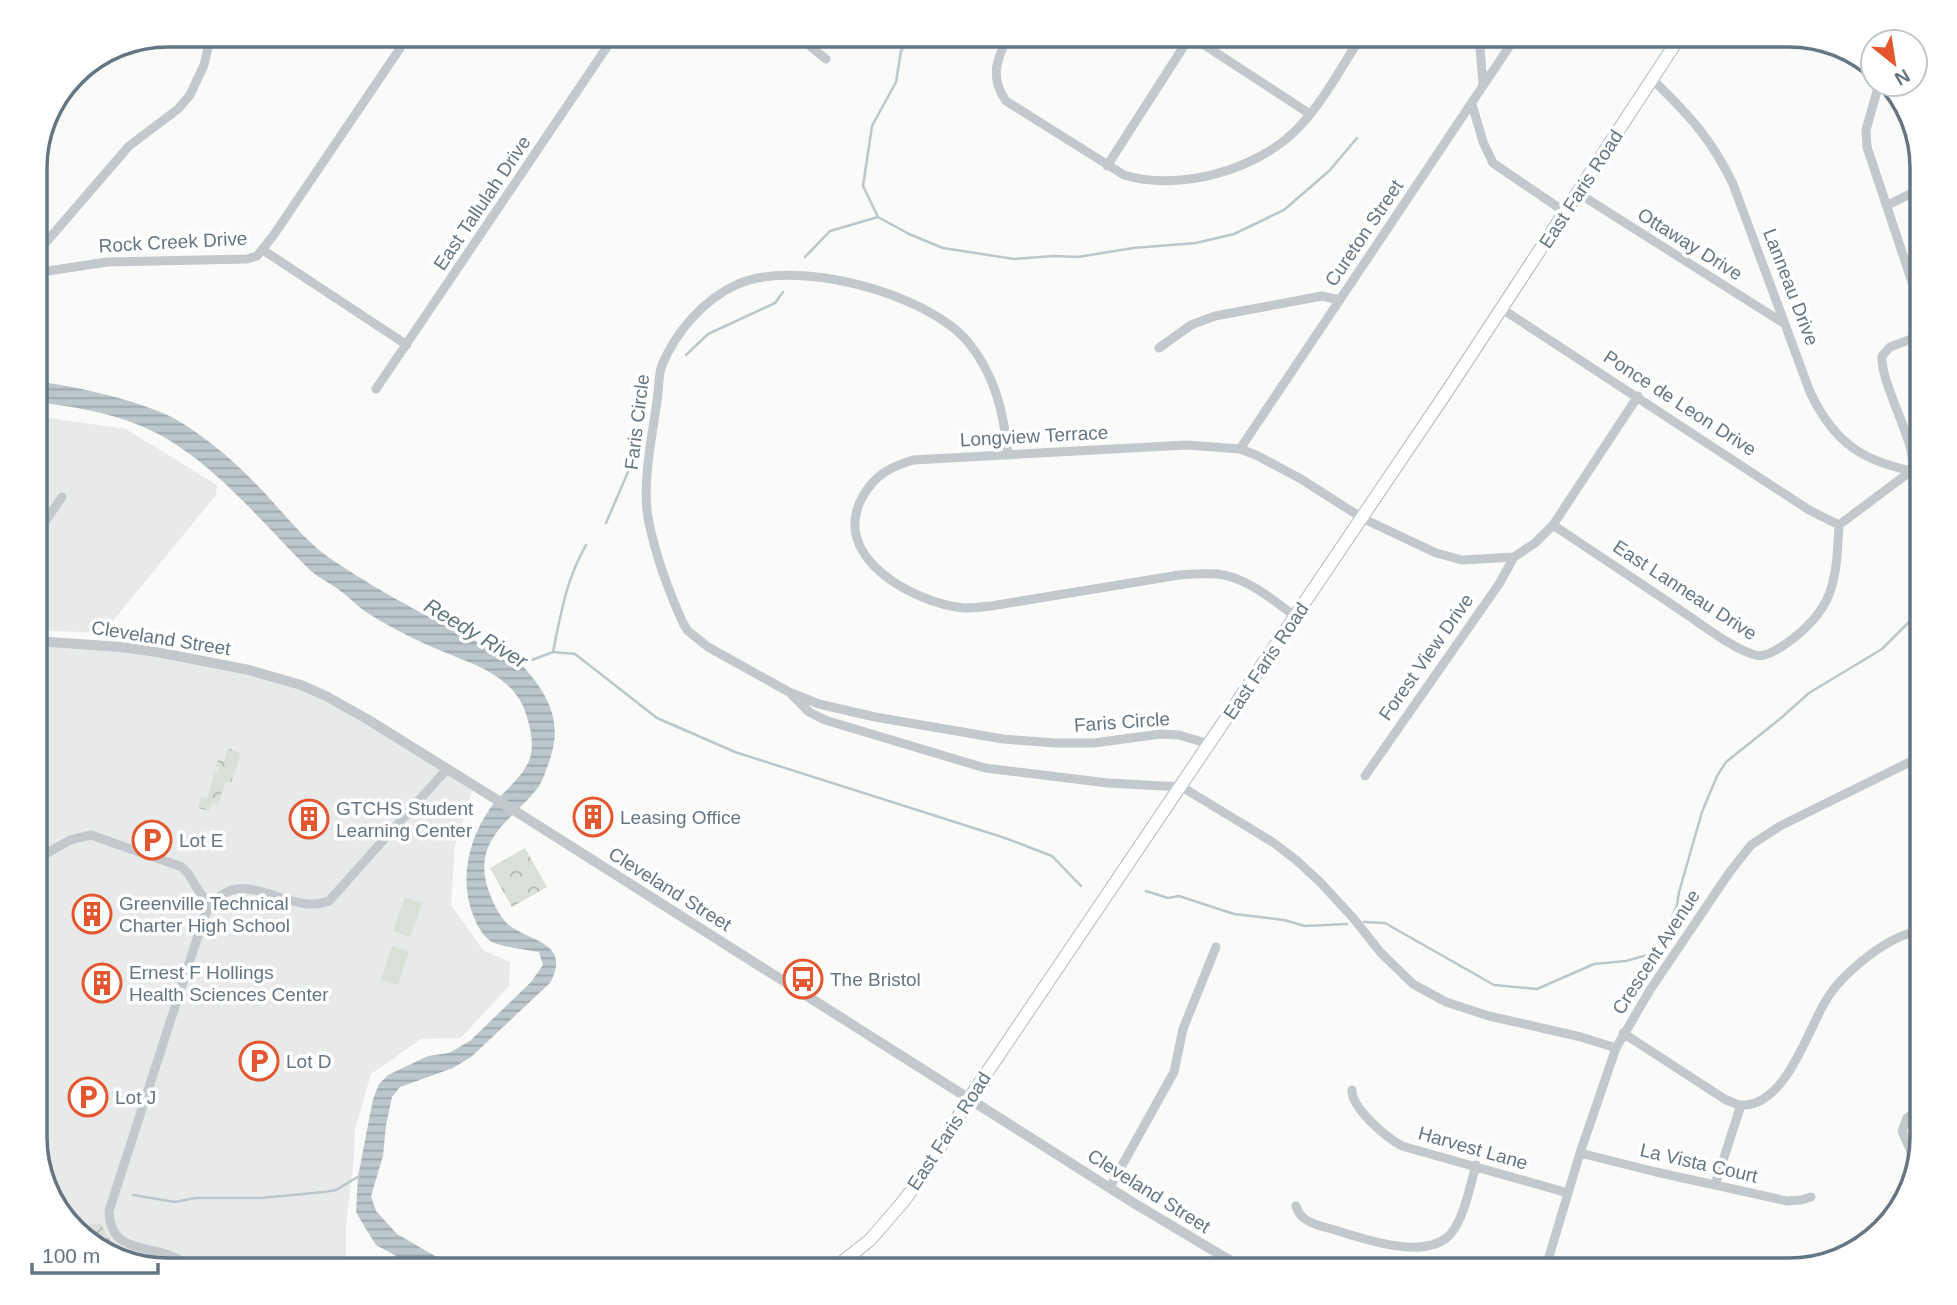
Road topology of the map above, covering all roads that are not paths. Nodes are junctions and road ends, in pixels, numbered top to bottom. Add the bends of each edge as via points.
1 (208, 47) edge
2 (401, 47) edge
3 (607, 47) edge
4 (811, 47) edge
5 (1003, 47) edge
6 (1182, 47) edge
7 (1208, 47) edge
8 (1354, 47) edge
9 (1480, 47) edge
10 (1509, 47) edge
11 (1673, 47) edge
12 (826, 59) dead end
13 (1652, 79) junction
14 (1483, 87) junction
15 (1874, 98) edge
16 (1472, 104) junction
17 (1310, 114) junction
18 (1107, 166) junction
19 (1578, 193) junction
20 (1910, 194) edge
21 (1888, 205) junction
22 (1565, 212) junction
23 (48, 240) edge
24 (263, 250) junction
25 (48, 271) edge
26 (1910, 274) edge
27 (1340, 300) junction
28 (1502, 309) junction
29 (1785, 324) junction
30 (1910, 339) edge
31 (407, 345) junction
32 (1159, 348) dead end
33 (376, 389) dead end
34 (1638, 396) junction
35 (1910, 447) edge
36 (1240, 449) junction
37 (1008, 454) junction
38 (1910, 471) edge
39 (1910, 472) edge
40 (62, 497) dead end
41 (48, 517) edge
42 (1362, 519) junction
43 (1553, 525) junction
44 (1839, 525) junction
45 (1514, 557) junction
46 (1296, 617) junction
47 (48, 642) edge
48 (789, 692) junction
49 (1209, 744) junction
50 (1910, 762) edge
51 (447, 769) junction
52 (1365, 776) dead end
53 (1182, 787) junction
54 (48, 853) edge
55 (210, 904) junction
56 (1910, 932) edge
57 (1216, 947) dead end
58 (1623, 1033) junction
59 (1616, 1048) junction
60 (1352, 1090) dead end
61 (969, 1099) junction
62 (1741, 1105) junction
63 (1910, 1115) edge
64 (1909, 1147) edge
65 (1580, 1153) junction
66 (1476, 1165) junction
67 (1715, 1185) junction
68 (1110, 1187) junction
69 (1569, 1193) junction
70 (1811, 1197) dead end
71 (1296, 1206) dead end
72 (174, 1258) edge
73 (847, 1258) edge
74 (1224, 1258) edge
75 (1549, 1258) edge

1 - 23 street via 190,95 129,146
2 - 24 street
3 - 31 street, East Tallulah Drive
4 - 12 street
5 - 18 street via 995,73 1006,101
6 - 18 street
7 - 17 street
8 - 17 street
9 - 14 street
10 - 14 street, Cureton Street
11 - 13 main road, East Faris Road
13 - 19 main road, East Faris Road
13 - 29 street, Lanneau Drive via 1690,116 1719,154
14 - 16 street, Cureton Street
15 - 21 street via 1866,139
16 - 22 street via 1493,163
16 - 27 street, Cureton Street
17 - 18 street via 1271,149 1208,176 1171,182 1141,180
19 - 22 main road, East Faris Road
19 - 29 street, Ottaway Drive
20 - 21 street
21 - 26 street
22 - 28 main road, East Faris Road
24 - 25 street, Rock Creek Drive via 247,259 107,261
24 - 31 street, Rock Creek Drive
27 - 32 street via 1322,296 1215,316 1191,325
27 - 36 street, Cureton Street
28 - 34 street, Ponce de Leon Drive
28 - 42 main road, East Faris Road
29 - 38 street, Lanneau Drive via 1810,392 1836,435 1872,459
30 - 35 street via 1889,347 1881,356
31 - 33 street, East Tallulah Drive
34 - 43 street
34 - 44 street, Ponce de Leon Drive via 1809,510
36 - 37 street, Longview Terrace via 1187,445
36 - 42 street, Longview Terrace via 1280,467
37 - 46 street, Longview Terrace via 913,460 880,473 859,504 856,519 858,541 867,560 892,582 963,608 1208,574 1252,586
37 - 48 street, Faris Circle via 1001,405 983,363 962,336 917,305 844,282 787,276 738,284 701,308 676,339 660,370 647,482 648,521 677,611 688,631
39 - 44 street
40 - 41 street
42 - 45 street, Longview Terrace via 1455,559
42 - 46 main road, East Faris Road
43 - 44 street, East Lanneau Drive via 1713,632 1761,656 1795,637 1827,601 1835,582
43 - 45 street
45 - 52 street, Forest View Drive
46 - 49 main road, East Faris Road
47 - 51 street, Cleveland Street via 121,646 279,678 336,702
48 - 49 street, Faris Circle via 864,714 1003,739 1072,743 1179,734
48 - 53 street, Faris Circle via 809,712 825,720 985,768
49 - 53 main road, East Faris Road
50 - 58 street, Crescent Avenue via 1801,814 1751,845
51 - 55 street via 329,901 306,905 243,887
51 - 61 street, Cleveland Street
53 - 59 street via 1296,860 1413,984 1446,1002 1489,1016
53 - 61 main road, East Faris Road
54 - 55 street via 70,840 92,835 182,867
55 - 72 street via 109,1211 113,1231 127,1245
56 - 62 street via 1889,942 1843,979 1826,1000 1781,1086 1761,1100
57 - 68 street via 1183,1030 1174,1072
58 - 59 street, Crescent Avenue
58 - 62 street
59 - 65 street, Crescent Avenue
60 - 66 street, Harvest Lane via 1358,1108 1395,1142
61 - 68 street, Cleveland Street
61 - 73 main road, East Faris Road via 921,1178 870,1240
62 - 67 street
63 - 64 street via 1903,1125
65 - 67 street, La Vista Court
65 - 69 street, Crescent Avenue
66 - 69 street, Harvest Lane
66 - 71 street via 1459,1220 1449,1237 1435,1245 1417,1247 1365,1239 1311,1223
67 - 70 street, La Vista Court via 1787,1201
68 - 74 street, Cleveland Street
69 - 75 street, Crescent Avenue

